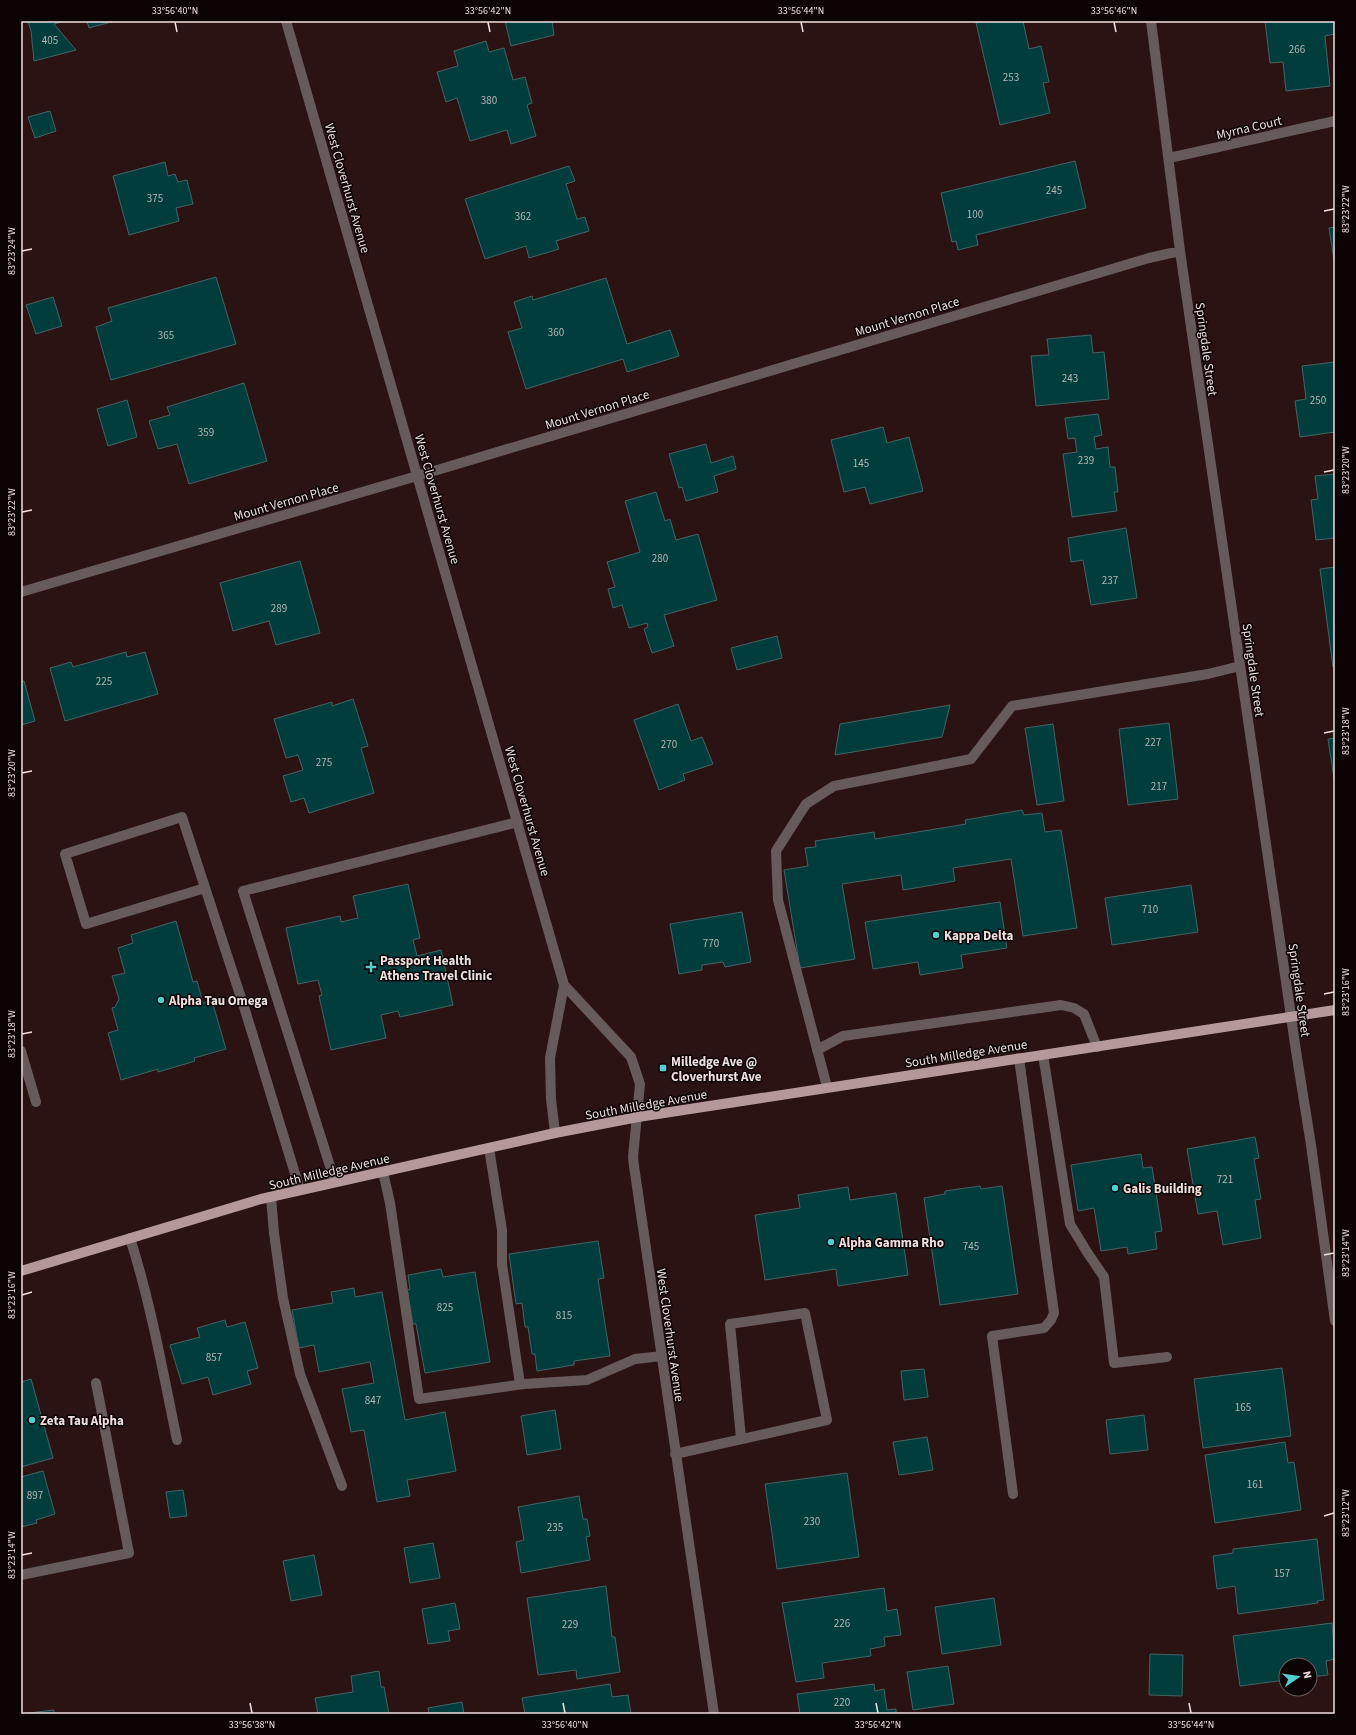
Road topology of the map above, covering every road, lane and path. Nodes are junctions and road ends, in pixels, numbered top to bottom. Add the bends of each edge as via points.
1 (286, 21) edge
2 (1151, 21) edge
3 (1335, 121) edge
4 (1169, 158) junction
5 (1180, 251) junction
6 (418, 476) junction
7 (21, 592) edge
8 (1240, 666) junction
9 (518, 822) junction
10 (205, 888) junction
11 (564, 985) junction
12 (1335, 1010) edge
13 (1291, 1016) junction
14 (1097, 1047) junction
15 (818, 1050) junction
16 (21, 1051) edge
17 (1043, 1055) junction
18 (1019, 1058) junction
19 (827, 1088) junction
20 (36, 1102) dead end
21 (638, 1117) junction
22 (555, 1133) junction
23 (489, 1148) junction
24 (383, 1172) junction
25 (335, 1182) junction
26 (300, 1190) junction
27 (271, 1197) junction
28 (130, 1238) junction
29 (1331, 1259) edge
30 (21, 1271) edge
31 (1335, 1321) edge
32 (662, 1356) junction
33 (1167, 1357) dead end
34 (96, 1383) dead end
35 (520, 1384) junction
36 (741, 1438) junction
37 (177, 1440) dead end
38 (675, 1454) junction
39 (342, 1486) dead end
40 (1014, 1494) dead end
41 (21, 1575) edge
42 (714, 1714) edge

1 - 6 street, West Cloverhurst Avenue
2 - 4 street, Springdale Street
3 - 4 street, Myrna Court
4 - 5 street, Springdale Street
5 - 6 street, Mount Vernon Place via 1142,260
5 - 8 street, Springdale Street
6 - 7 street, Mount Vernon Place
6 - 9 street, West Cloverhurst Avenue
8 - 13 street, Springdale Street
8 - 15 street via 1208,674 1012,706 971,759 834,786 806,804 776,851 778,900
9 - 11 street, West Cloverhurst Avenue
9 - 25 street via 243,890
10 - 10 street via 182,817 65,854 86,924
10 - 26 street
11 - 21 street, West Cloverhurst Avenue via 631,1057 640,1084
11 - 22 street, West Cloverhurst Avenue via 550,1058
12 - 13 main road, South Milledge Avenue
13 - 14 main road, South Milledge Avenue
13 - 29 street, Springdale Street
14 - 15 street via 1084,1014 1061,1005 843,1036
14 - 17 main road, South Milledge Avenue
15 - 19 street
16 - 20 street
17 - 18 main road, South Milledge Avenue
17 - 33 street via 1070,1224 1104,1277 1114,1362
18 - 19 main road, South Milledge Avenue
18 - 40 street via 1054,1312 1044,1328 992,1336
19 - 21 main road, South Milledge Avenue
21 - 22 main road, South Milledge Avenue
21 - 32 street, West Cloverhurst Avenue via 633,1157
22 - 23 main road, South Milledge Avenue
23 - 24 main road, South Milledge Avenue
23 - 35 street via 502,1230 502,1264
24 - 25 main road, South Milledge Avenue
24 - 35 street via 390,1203 419,1399
25 - 26 main road, South Milledge Avenue
26 - 27 main road, South Milledge Avenue
27 - 28 main road, South Milledge Avenue
27 - 39 street via 283,1298 300,1374
28 - 30 main road, South Milledge Avenue
28 - 37 street via 151,1317
29 - 31 street, Springdale Street
32 - 35 street via 635,1359 587,1380
32 - 38 street, West Cloverhurst Avenue
34 - 41 street via 128,1553
36 - 36 street via 827,1420 806,1313 730,1324
36 - 38 street
38 - 42 street, West Cloverhurst Avenue

